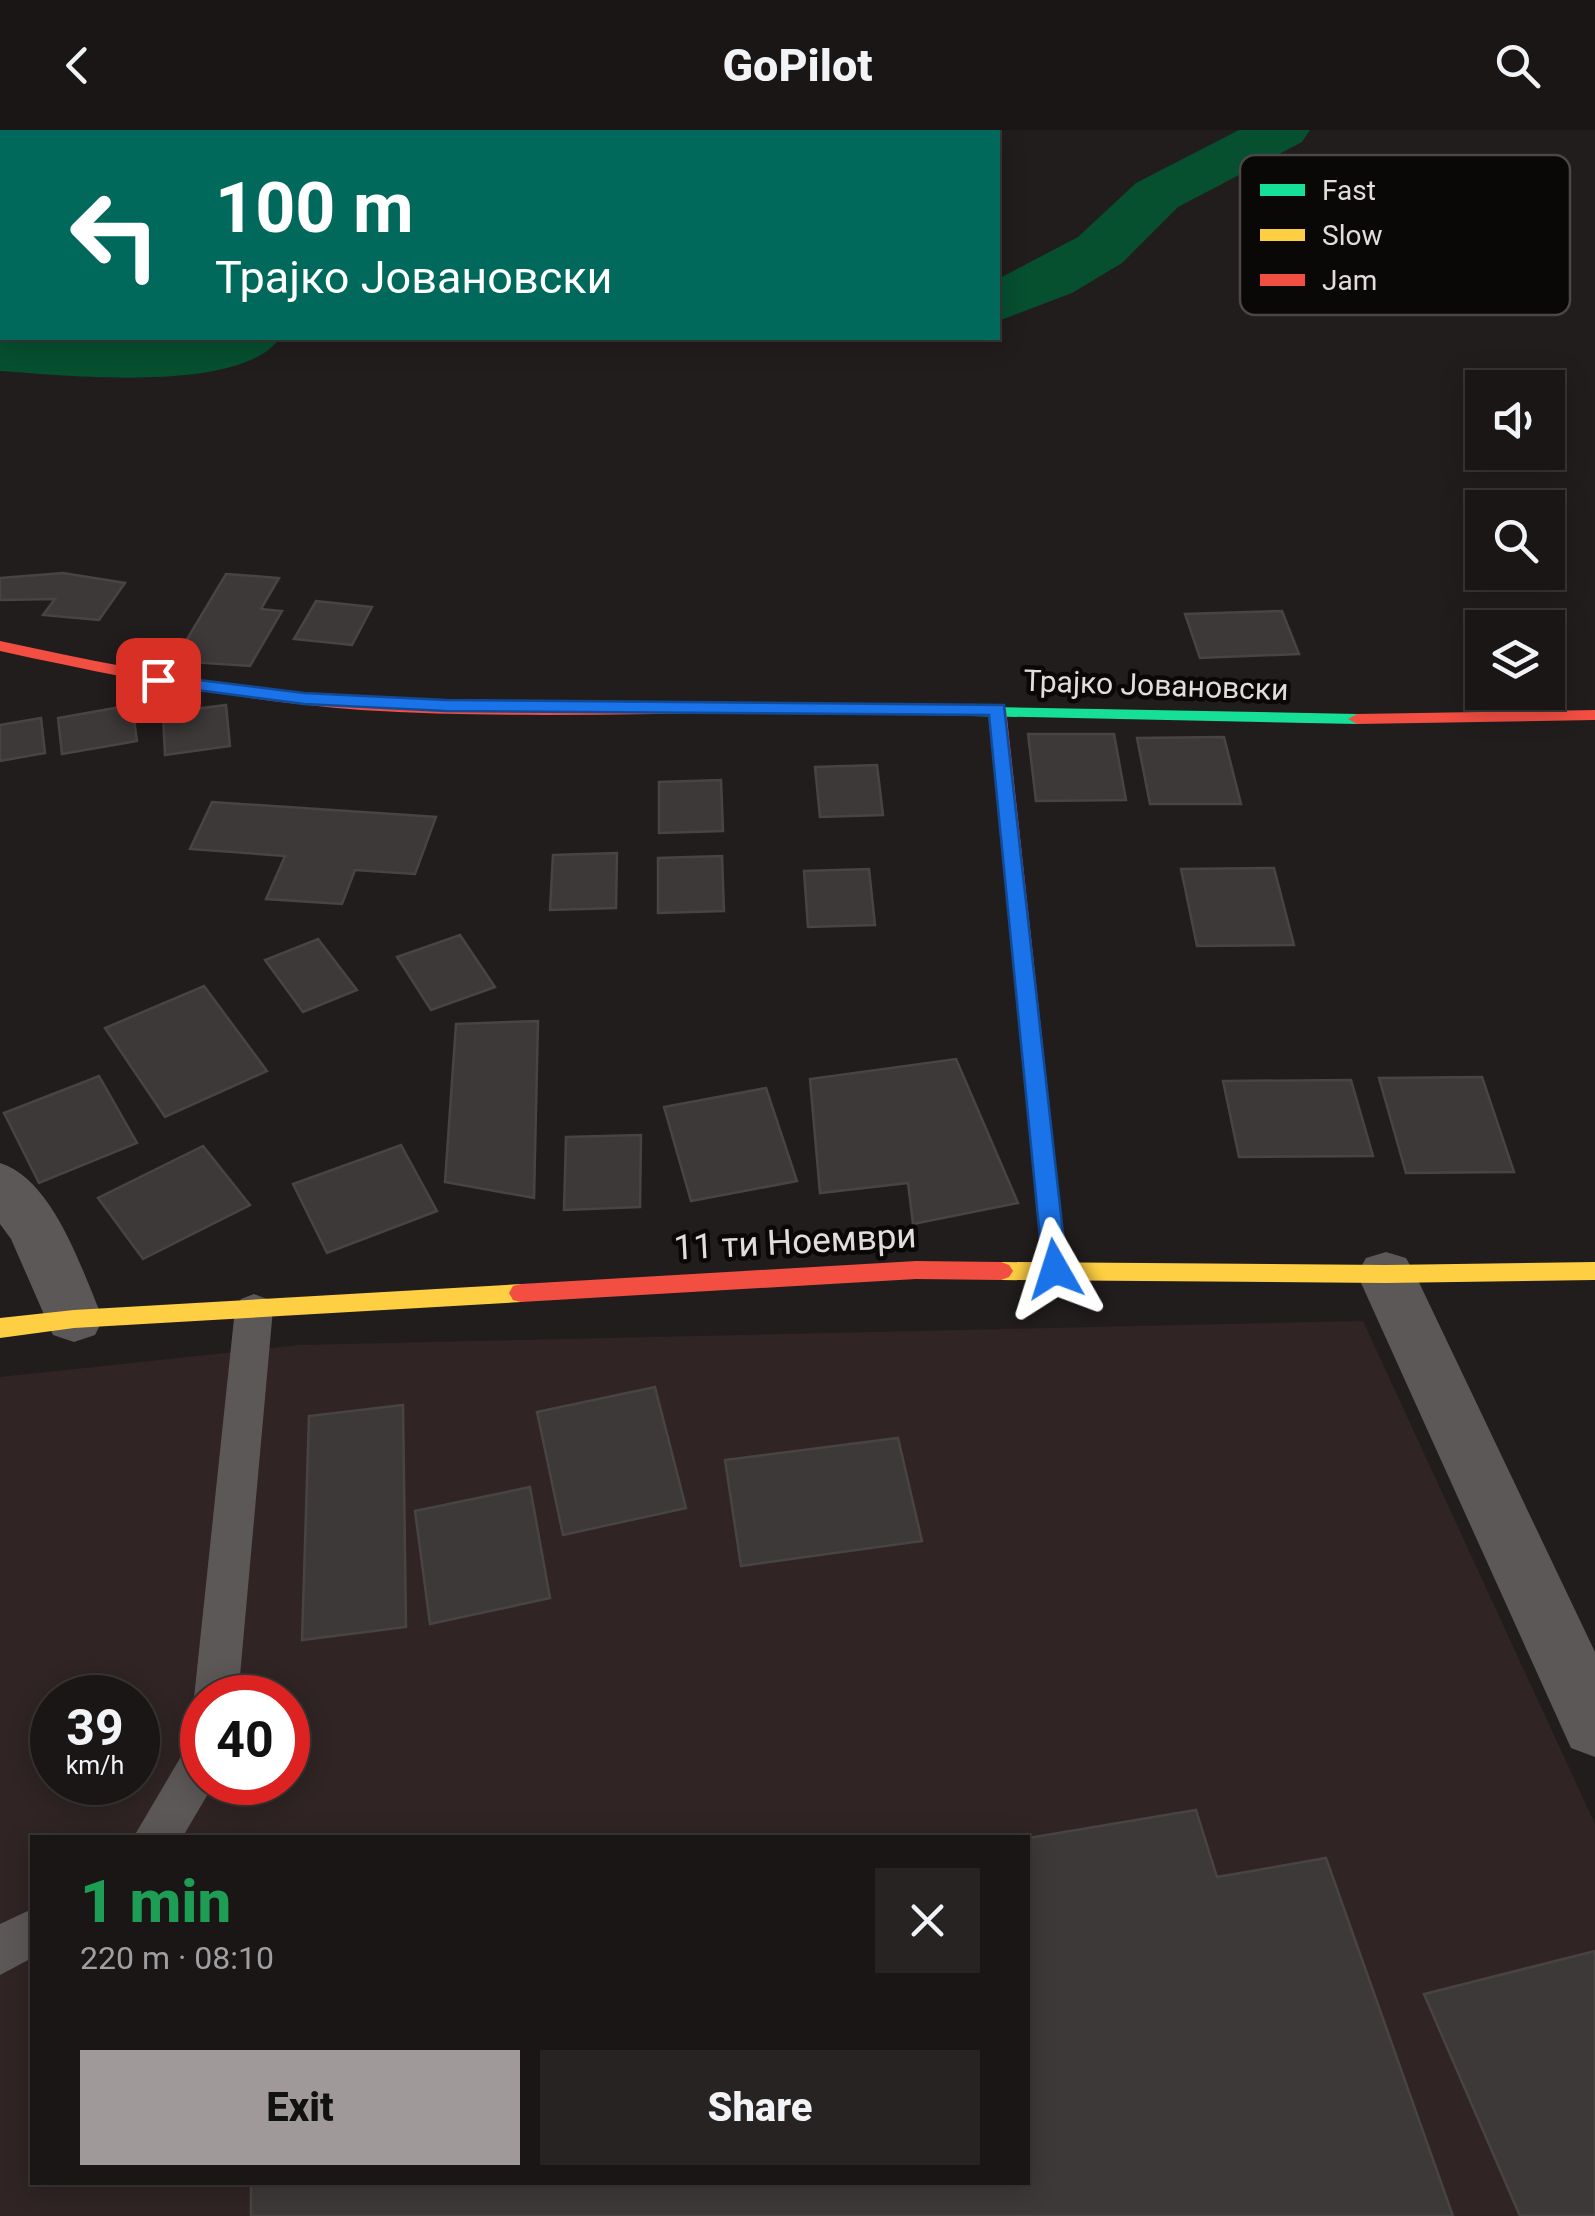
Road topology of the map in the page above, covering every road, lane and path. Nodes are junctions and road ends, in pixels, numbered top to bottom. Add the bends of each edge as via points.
1 (0, 646) edge
2 (998, 709) junction
3 (1595, 715) edge
4 (0, 1184) edge
5 (1055, 1269) junction
6 (1595, 1271) edge
7 (1386, 1274) junction
8 (254, 1308) junction
9 (74, 1319) junction
10 (0, 1328) edge
11 (218, 1675) edge
12 (1595, 1725) edge
13 (180, 1798) edge
14 (158, 1835) edge
15 (30, 1933) edge
16 (0, 1951) edge

1 - 2 street, Трајко Јовановски via 158,680 304,699
2 - 3 street, Трајко Јовановски via 1392,720
2 - 5 street
4 - 9 street via 34,1229
5 - 7 street, 11 ти Ноември
5 - 8 street, 11 ти Ноември via 916,1270
6 - 7 street, 11 ти Ноември
7 - 12 street
8 - 9 street, 11 ти Ноември
8 - 11 lane
9 - 10 street, 11 ти Ноември
13 - 14 lane
15 - 16 lane

